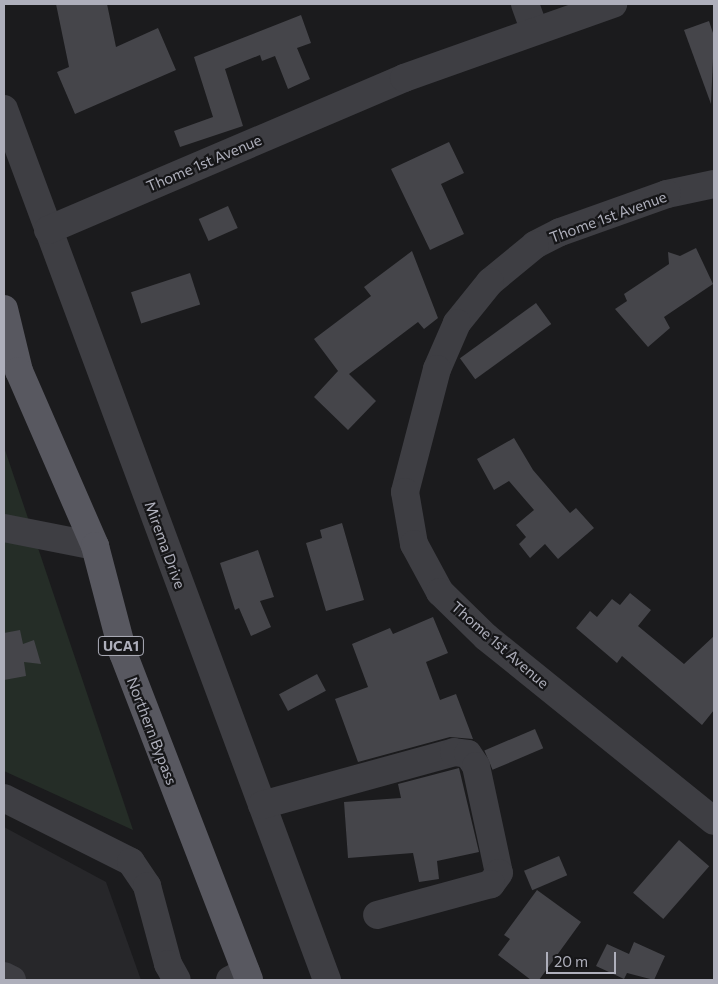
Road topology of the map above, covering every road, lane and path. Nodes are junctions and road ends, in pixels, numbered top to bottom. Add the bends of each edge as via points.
1 (525, 4) edge
2 (613, 4) edge
3 (534, 29) junction
4 (4, 109) edge
5 (714, 184) edge
6 (48, 230) junction
7 (4, 309) edge
8 (4, 528) edge
9 (95, 546) junction
10 (4, 798) edge
11 (262, 806) junction
12 (714, 821) edge
13 (377, 915) dead end
14 (4, 976) edge
15 (242, 978) edge
16 (12, 980) edge
17 (177, 980) edge
18 (327, 980) edge

1 - 3 street
2 - 3 street, Thome 1st Avenue
3 - 6 street, Thome 1st Avenue via 404,78
4 - 6 street, Mirema Drive
5 - 12 street, Thome 1st Avenue via 667,194 560,232 535,245 490,282 457,323 437,369 405,492 414,544 440,592 486,637
6 - 11 street, Mirema Drive
7 - 9 main road, Northern Bypass / UCA1 via 18,371
8 - 9 street
9 - 15 main road, Northern Bypass / UCA1 via 123,654
10 - 17 street via 131,862 147,886 168,964
11 - 13 street via 454,752 468,754 476,766 498,873 491,884
11 - 18 street, Mirema Drive
14 - 16 street

